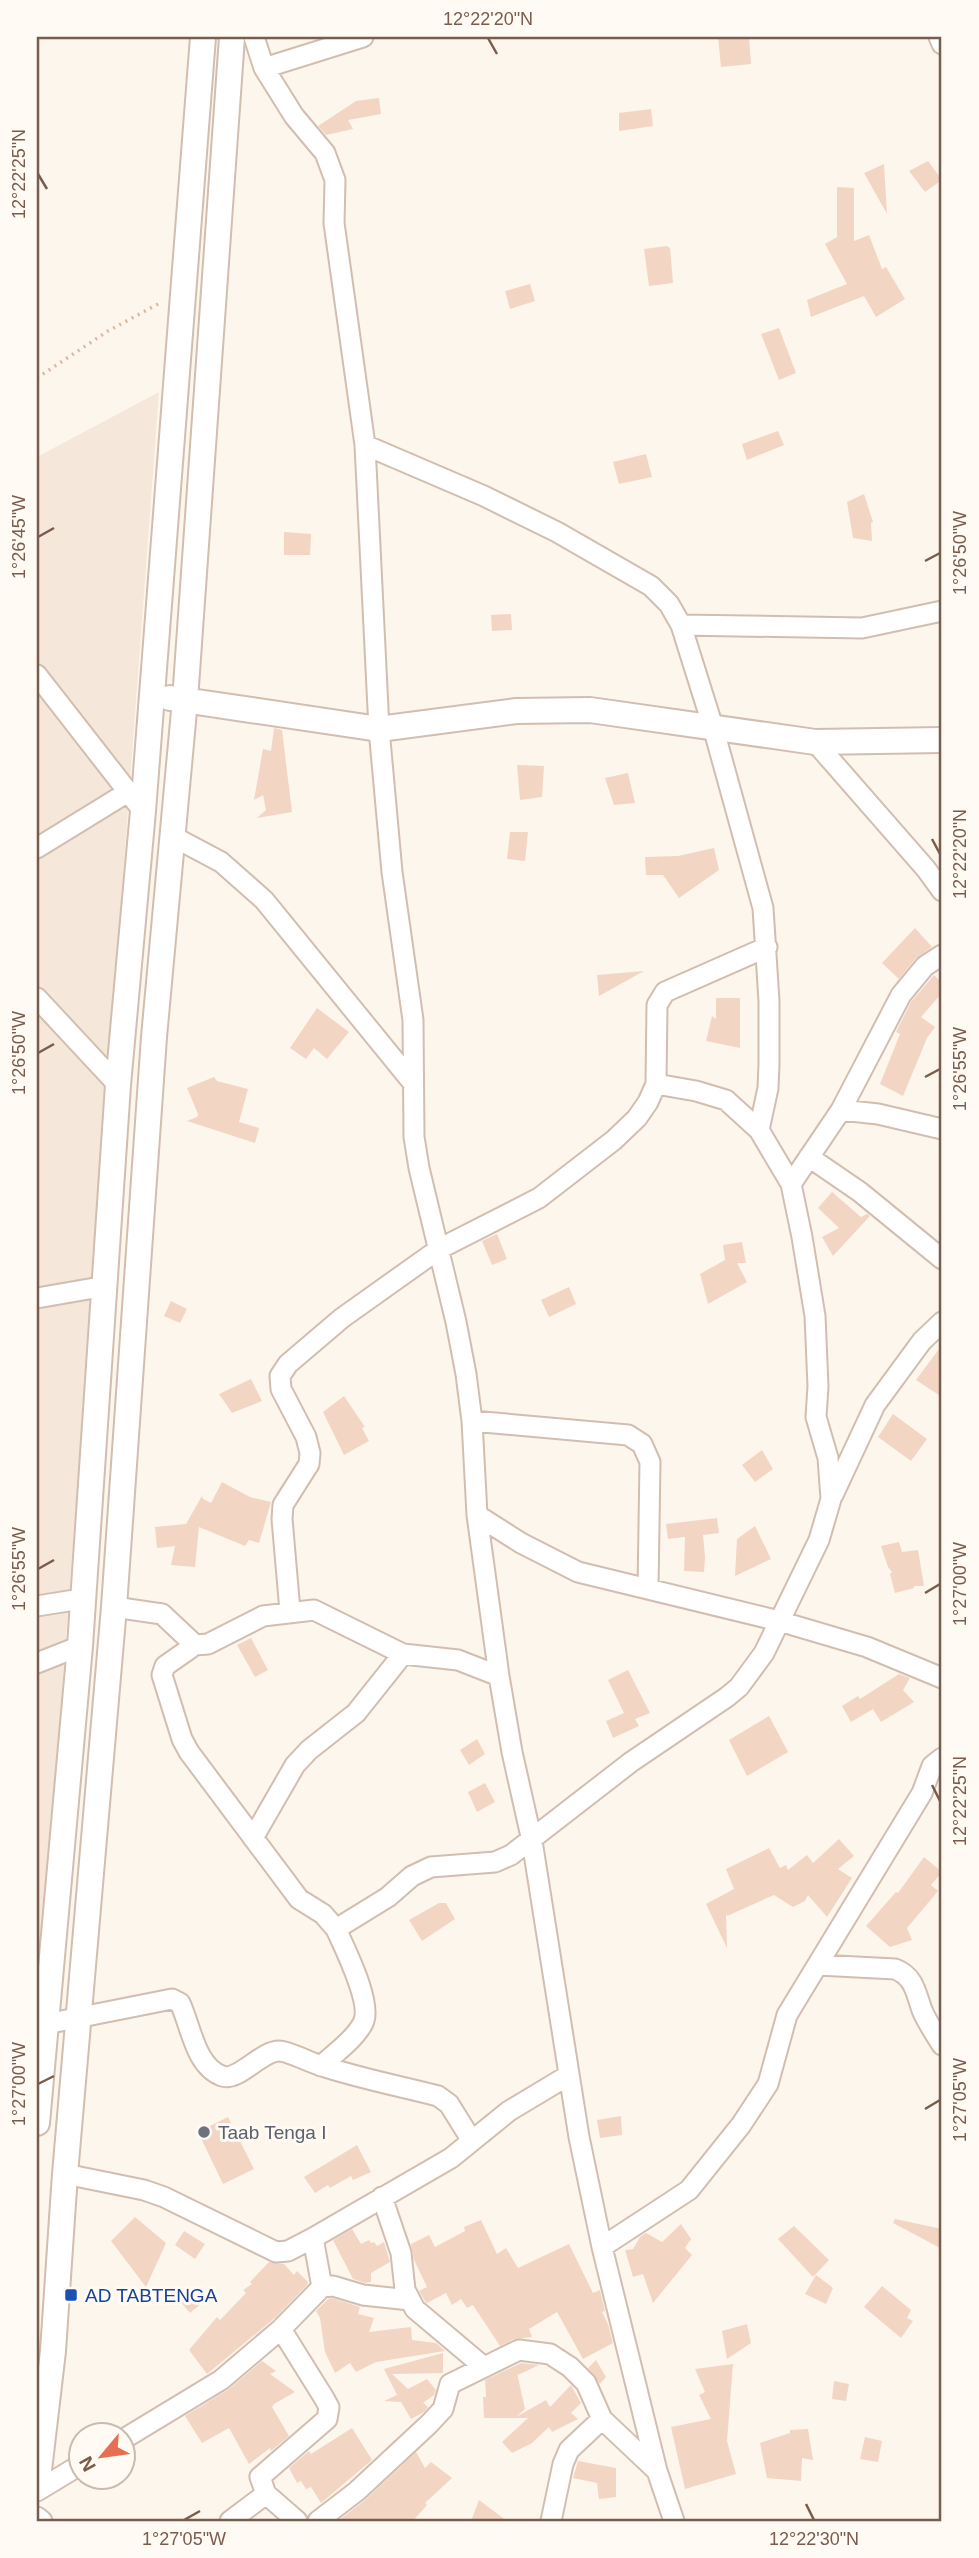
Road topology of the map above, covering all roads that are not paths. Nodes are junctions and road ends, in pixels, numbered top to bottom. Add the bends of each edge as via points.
1 (204, 37) edge
2 (232, 37) edge
3 (254, 37) edge
4 (363, 37) edge
5 (939, 37) edge
6 (942, 44) edge
7 (264, 68) junction
8 (365, 445) junction
9 (942, 611) edge
10 (681, 625) junction
11 (37, 675) edge
12 (152, 696) junction
13 (185, 700) junction
14 (713, 727) junction
15 (379, 729) junction
16 (942, 740) edge
17 (815, 742) junction
18 (128, 792) junction
19 (144, 811) junction
20 (172, 836) junction
21 (37, 848) edge
22 (942, 891) edge
23 (767, 947) junction
24 (942, 955) edge
25 (37, 998) edge
26 (413, 1083) junction
27 (656, 1084) junction
28 (118, 1085) junction
29 (841, 1110) junction
30 (942, 1129) edge
31 (759, 1130) junction
32 (809, 1157) junction
33 (791, 1184) junction
34 (439, 1249) junction
35 (942, 1259) edge
36 (106, 1286) junction
37 (37, 1298) edge
38 (942, 1322) edge
39 (472, 1421) junction
40 (831, 1499) junction
41 (477, 1515) junction
42 (648, 1589) junction
43 (81, 1599) junction
44 (37, 1606) edge
45 (114, 1607) junction
46 (290, 1611) junction
47 (779, 1621) junction
48 (195, 1645) junction
49 (80, 1646) junction
50 (403, 1654) junction
51 (37, 1663) edge
52 (499, 1676) junction
53 (942, 1678) edge
54 (942, 1758) edge
55 (253, 1838) junction
56 (532, 1841) junction
57 (336, 1929) junction
58 (818, 1965) junction
59 (43, 1995) edge
60 (79, 2017) junction
61 (46, 2024) junction
62 (942, 2045) edge
63 (321, 2066) junction
64 (569, 2075) junction
65 (37, 2123) edge
66 (472, 2141) junction
67 (65, 2174) junction
68 (382, 2197) junction
69 (313, 2238) junction
70 (602, 2247) junction
71 (322, 2287) junction
72 (410, 2300) junction
73 (281, 2329) junction
74 (484, 2367) junction
75 (602, 2419) junction
76 (136, 2432) edge
77 (657, 2471) junction
78 (66, 2473) edge
79 (37, 2489) edge
80 (266, 2494) junction
81 (37, 2516) edge
82 (42, 2521) edge
83 (230, 2521) edge
84 (297, 2521) edge
85 (318, 2521) edge
86 (551, 2521) edge
87 (674, 2521) edge

1 - 12 street
2 - 13 street
3 - 7 street
4 - 7 street
5 - 6 street
7 - 8 street via 324,153 335,180 334,223
8 - 10 street via 569,539 651,586
8 - 15 street
9 - 10 street via 862,628
10 - 14 street
11 - 18 street
12 - 13 street
12 - 19 street
13 - 15 street
13 - 20 street
14 - 15 street via 558,709
14 - 17 street
14 - 23 street via 763,908
15 - 26 street via 413,1020
16 - 17 street
17 - 22 street
18 - 19 street
18 - 21 street
19 - 28 street
20 - 26 street via 221,862 250,886
20 - 45 street
23 - 27 street via 664,992 657,1005
23 - 31 street via 768,1088
24 - 29 street via 914,977 901,995
25 - 28 street
26 - 34 street via 419,1168
27 - 31 street via 726,1100
27 - 34 street via 637,1118 576,1170 539,1198
28 - 36 street
29 - 30 street
29 - 32 street
31 - 33 street
32 - 33 street
32 - 35 street
33 - 40 street via 815,1316 816,1417 830,1465
34 - 39 street
34 - 46 street via 342,1318 280,1376 281,1389 310,1453 309,1464 283,1505
36 - 37 street
36 - 43 street
38 - 40 street via 922,1341 875,1405
39 - 41 street
39 - 42 street via 628,1435 642,1444 650,1462
40 - 47 street via 819,1540
41 - 42 street via 562,1566
41 - 52 street
42 - 47 street
43 - 44 street
43 - 49 street
45 - 48 street via 162,1614
45 - 60 street
46 - 48 street via 263,1616 208,1644
46 - 50 street via 314,1610
47 - 53 street via 867,1647
47 - 56 street via 764,1653 727,1698 631,1762
48 - 55 street via 165,1666 162,1675 182,1739
49 - 51 street
49 - 59 street
50 - 52 street via 458,1660
50 - 55 street via 356,1713 295,1765
52 - 56 street
54 - 58 street via 932,1766 922,1793
55 - 57 street via 299,1899
56 - 57 street via 495,1862 431,1867
56 - 64 street
57 - 63 street via 366,2015 359,2030
58 - 62 street via 906,1973
58 - 70 street via 782,2027 768,2084 741,2125 689,2190
59 - 61 street
60 - 61 street
60 - 63 street via 172,1999 180,2003 201,2055 223,2076 233,2076 276,2051
60 - 67 street
61 - 65 street
63 - 66 street via 438,2096 449,2104
64 - 66 street via 509,2111
64 - 70 street
66 - 68 street
67 - 69 street via 154,2193 276,2252
67 - 79 street via 53,2351
68 - 69 street
68 - 72 street via 401,2253
69 - 71 street
70 - 77 street
71 - 72 street
71 - 73 street
72 - 74 street via 423,2317
73 - 76 street via 221,2380
73 - 80 street via 319,2388 329,2414 262,2473
74 - 75 street via 519,2350 550,2354 586,2384
74 - 85 street via 450,2384 443,2409 429,2424
75 - 77 street
75 - 86 street via 566,2457
77 - 87 street
78 - 79 street
80 - 83 street
80 - 84 street
81 - 82 street

